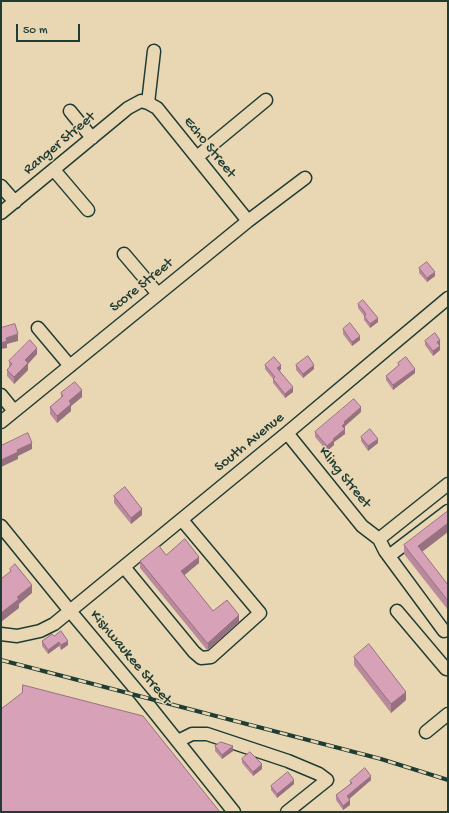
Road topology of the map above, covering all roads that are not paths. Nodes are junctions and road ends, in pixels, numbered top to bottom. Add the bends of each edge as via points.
1 (154, 51) dead end
2 (266, 100) dead end
3 (144, 102) junction
4 (70, 111) dead end
5 (92, 138) junction
6 (197, 158) junction
7 (54, 170) junction
8 (305, 178) dead end
9 (1, 186) edge
10 (14, 202) junction
11 (88, 210) dead end
12 (1, 213) edge
13 (248, 221) junction
14 (124, 254) dead end
15 (158, 294) junction
16 (448, 298) edge
17 (38, 328) dead end
18 (70, 366) junction
19 (1, 395) edge
20 (14, 411) junction
21 (1, 422) edge
22 (287, 433) junction
23 (448, 484) edge
24 (448, 511) edge
25 (182, 520) junction
26 (1, 526) edge
27 (379, 539) junction
28 (389, 556) junction
29 (124, 567) junction
30 (70, 611) junction
31 (397, 611) dead end
32 (444, 631) dead end
33 (1, 634) edge
34 (448, 669) edge
35 (448, 714) edge
36 (426, 732) dead end
37 (178, 741) junction
38 (234, 812) edge
39 (287, 812) edge

1 - 3 street
2 - 6 street
3 - 5 street, Ranger Street via 128,108
3 - 6 street, Echo Street via 156,108
4 - 5 street
5 - 7 street, Ranger Street
6 - 13 street, Echo Street
7 - 10 street, Ranger Street
7 - 11 street
8 - 13 street, Score Street
9 - 10 street
10 - 12 street, Ranger Street
13 - 15 street, Score Street
14 - 15 street
15 - 18 street, Score Street
16 - 22 street, South Avenue
17 - 18 street
18 - 20 street, Score Street
19 - 20 street
20 - 21 street, Score Street
22 - 25 street, South Avenue
22 - 27 street, Kling Street via 362,526
23 - 27 street
24 - 28 street
25 - 29 street, South Avenue
25 - 29 street via 260,613 211,657 201,658 194,652
26 - 30 street, Kishwaukee Street
27 - 28 street
28 - 32 street
29 - 30 street, South Avenue
30 - 33 street, South Avenue via 40,631 17,636
30 - 37 street, Kishwaukee Street
31 - 34 street
35 - 36 street
37 - 38 street, Kishwaukee Street
37 - 39 street via 192,734 207,734 288,761 320,774 327,780

